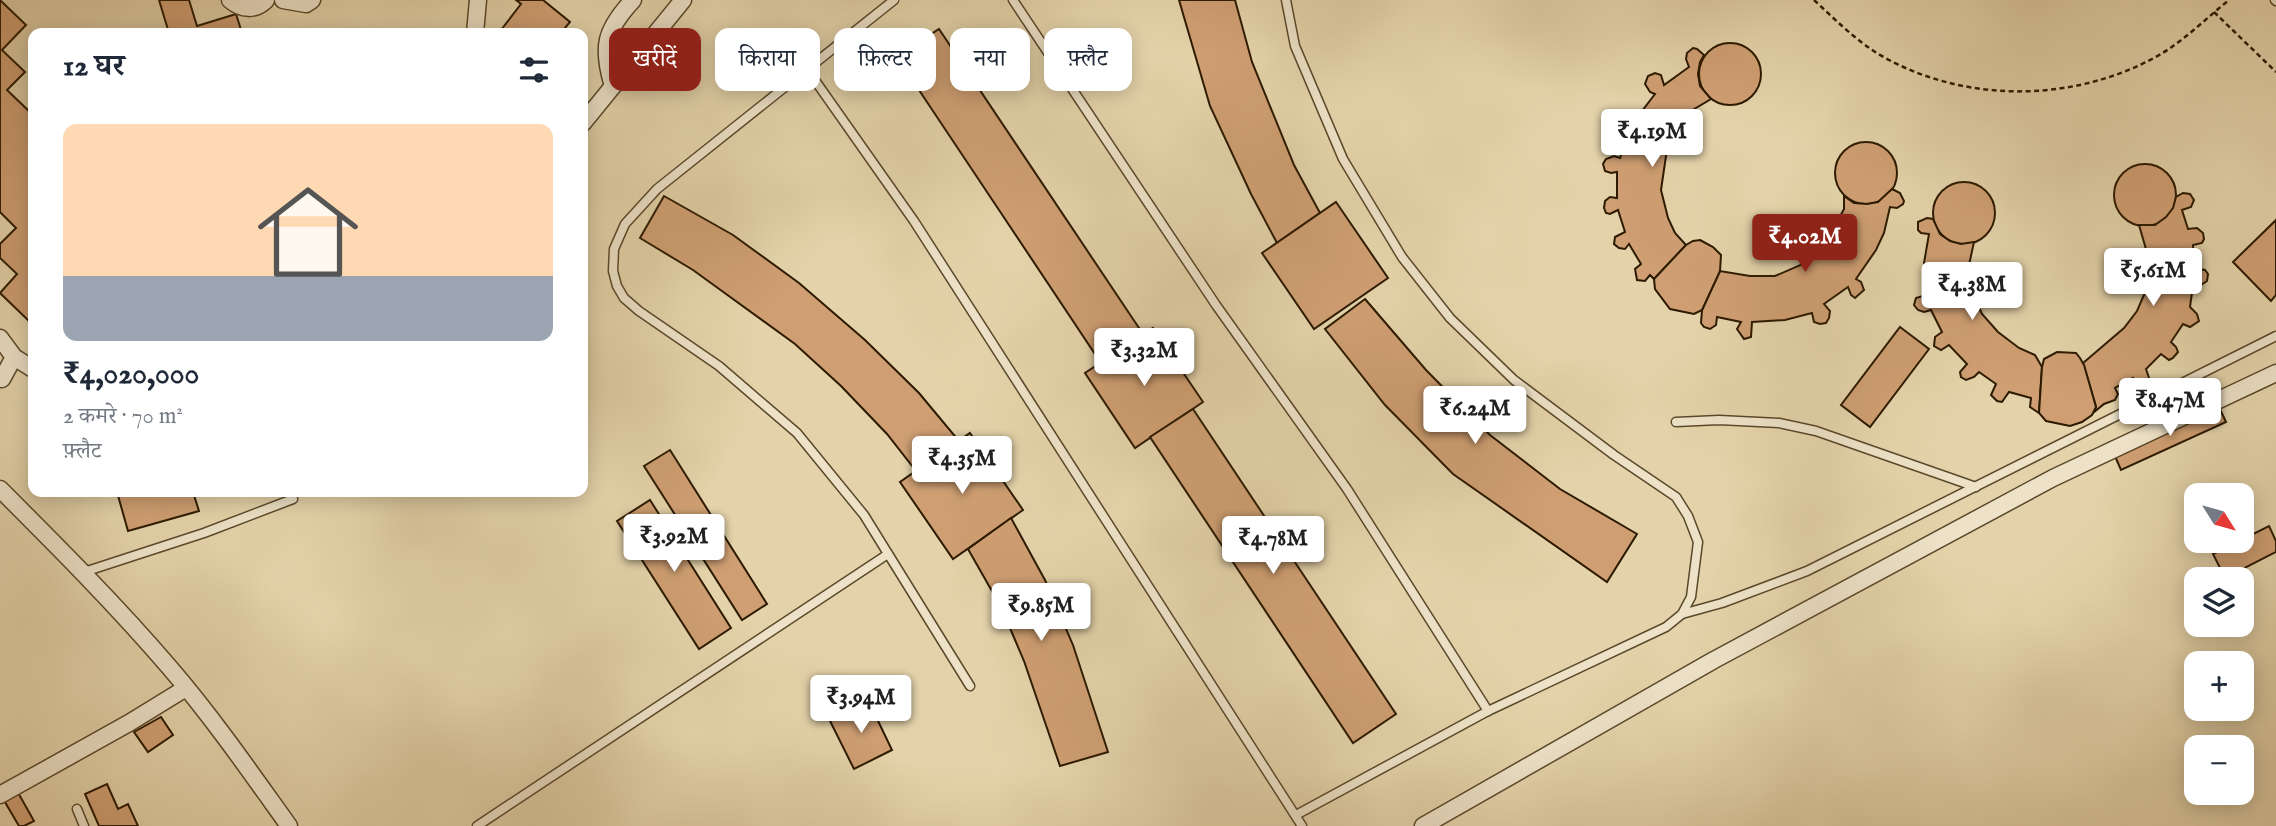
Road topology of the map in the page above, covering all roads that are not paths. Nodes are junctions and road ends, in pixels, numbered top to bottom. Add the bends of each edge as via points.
1 (230, 0) edge
2 (266, 0) edge
3 (284, 0) edge
4 (312, 0) edge
5 (478, 0) edge
6 (633, 0) edge
7 (682, 0) edge
8 (894, 0) edge
9 (1013, 0) edge
10 (1286, 0) edge
11 (475, 28) edge
12 (611, 28) edge
13 (660, 28) edge
14 (609, 35) edge
15 (820, 59) edge
16 (609, 74) edge
17 (820, 88) edge
18 (609, 91) edge
19 (780, 91) edge
20 (588, 117) edge
21 (2276, 336) edge
22 (0, 338) edge
23 (14, 357) junction
24 (28, 366) edge
25 (2276, 373) edge
26 (1, 383) edge
27 (1676, 422) dead end
28 (1976, 487) junction
29 (0, 489) edge
30 (293, 499) dead end
31 (888, 554) junction
32 (84, 572) junction
33 (1682, 614) junction
34 (970, 686) dead end
35 (187, 688) junction
36 (1488, 711) junction
37 (0, 795) edge
38 (77, 809) dead end
39 (1296, 815) junction
40 (85, 826) edge
41 (289, 826) edge
42 (477, 826) edge
43 (1302, 826) edge
44 (1423, 826) edge

1 - 2 street via 246,8
3 - 4 street via 306,4
5 - 11 street
6 - 12 street
7 - 13 street
8 - 15 lane
9 - 36 lane via 1216,305 1347,489
10 - 33 lane via 1295,46 1343,159 1402,257 1450,318 1514,380 1675,497 1688,516 1698,542 1691,597
14 - 16 street via 605,61
17 - 39 lane via 943,265
18 - 20 street
19 - 31 lane via 657,189 625,224 614,249 613,271 631,305 719,366 797,433 864,515
21 - 28 lane
22 - 23 street
23 - 24 street
23 - 26 street
25 - 44 street via 2053,478 1714,660
27 - 28 lane via 1779,423
28 - 33 lane via 1807,571
29 - 32 street
30 - 32 lane
31 - 34 lane
31 - 42 lane
32 - 35 street
33 - 36 lane via 1666,627
35 - 37 street
35 - 41 street
36 - 39 lane
38 - 40 lane
39 - 43 lane

